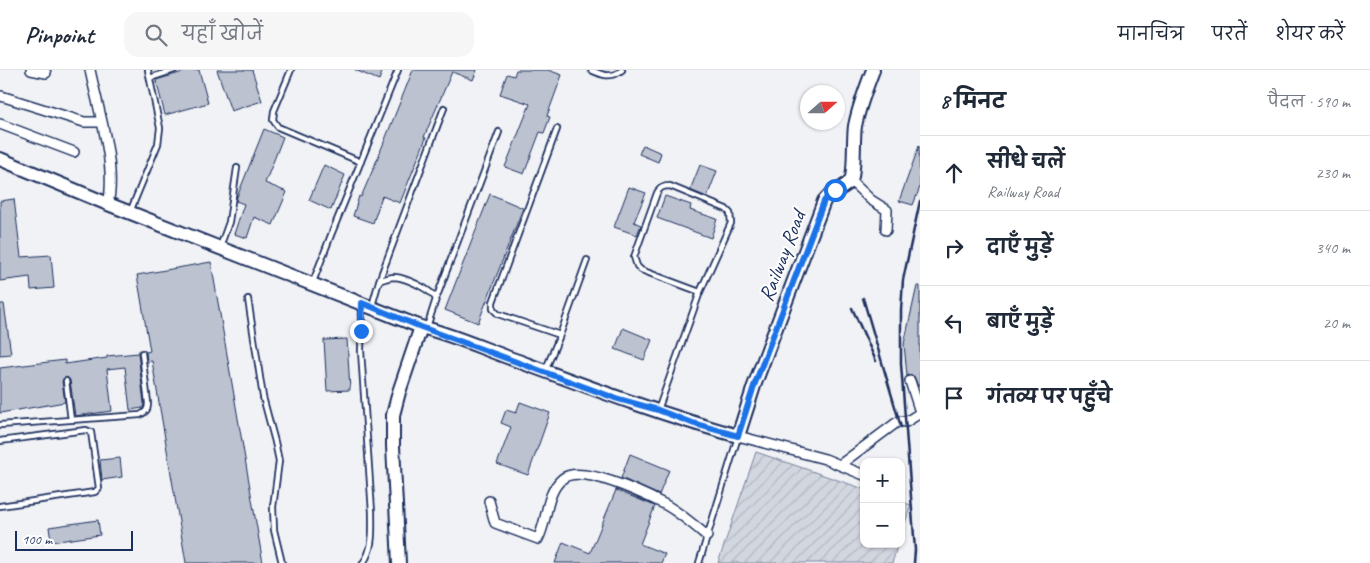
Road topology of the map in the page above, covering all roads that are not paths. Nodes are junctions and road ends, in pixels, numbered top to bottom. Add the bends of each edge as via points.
1 (31, 70) edge
2 (90, 70) edge
3 (148, 70) edge
4 (174, 70) edge
5 (291, 70) edge
6 (398, 70) edge
7 (591, 70) edge
8 (622, 70) edge
9 (873, 70) edge
10 (46, 73) dead end
11 (150, 78) junction
12 (1, 96) edge
13 (444, 108) dead end
14 (101, 122) junction
15 (0, 124) edge
16 (557, 129) dead end
17 (499, 132) dead end
18 (74, 152) dead end
19 (0, 159) edge
20 (361, 162) junction
21 (237, 168) dead end
22 (850, 180) junction
23 (108, 204) junction
24 (129, 212) junction
25 (886, 230) dead end
26 (220, 248) junction
27 (587, 260) dead end
28 (379, 281) junction
29 (313, 284) junction
30 (700, 292) junction
31 (248, 298) dead end
32 (436, 299) junction
33 (367, 305) junction
34 (423, 328) junction
35 (560, 335) junction
36 (142, 353) dead end
37 (545, 371) junction
38 (66, 381) dead end
39 (910, 381) dead end
40 (658, 410) junction
41 (920, 412) edge
42 (71, 420) junction
43 (0, 425) edge
44 (738, 436) junction
45 (0, 441) edge
46 (841, 464) junction
47 (860, 473) edge
48 (489, 501) dead end
49 (0, 506) edge
50 (707, 536) junction
51 (282, 563) edge
52 (363, 563) edge
53 (399, 563) edge
54 (699, 563) edge

1 - 10 street
2 - 14 street
3 - 11 lane
4 - 11 lane
5 - 20 lane via 274,111 273,120 278,127
6 - 20 lane
7 - 8 lane via 606,76
9 - 22 street via 855,125 853,175
11 - 24 lane via 160,128 158,144
12 - 14 street via 84,122
13 - 28 lane
14 - 23 street via 111,176
15 - 18 street
16 - 35 lane via 493,309 498,314
17 - 32 lane
19 - 23 street
20 - 29 lane
21 - 26 lane via 229,222
22 - 25 street via 887,210
22 - 44 street, Railway Road via 824,201
23 - 24 street
24 - 26 street
26 - 29 street
27 - 35 lane
28 - 32 lane via 399,278 431,291
28 - 33 lane
29 - 33 street
30 - 30 lane via 732,218 726,209 665,186 657,193 635,262 641,270
30 - 40 lane
31 - 51 lane via 263,397 278,461 273,507 274,530
32 - 34 lane
33 - 34 street
33 - 52 lane via 361,351 372,529 370,548
34 - 37 street
34 - 53 street via 399,392 394,415
35 - 37 lane
36 - 42 lane via 148,403 145,413
37 - 40 street via 615,398
38 - 42 lane
39 - 41 street
40 - 44 street
41 - 46 street via 906,422 896,423
42 - 43 lane
44 - 46 street
44 - 50 lane
45 - 49 lane via 91,432 99,488 96,492
46 - 47 street
48 - 50 street via 495,523 538,539 550,496 561,480 569,475 585,474 664,504
50 - 54 lane

